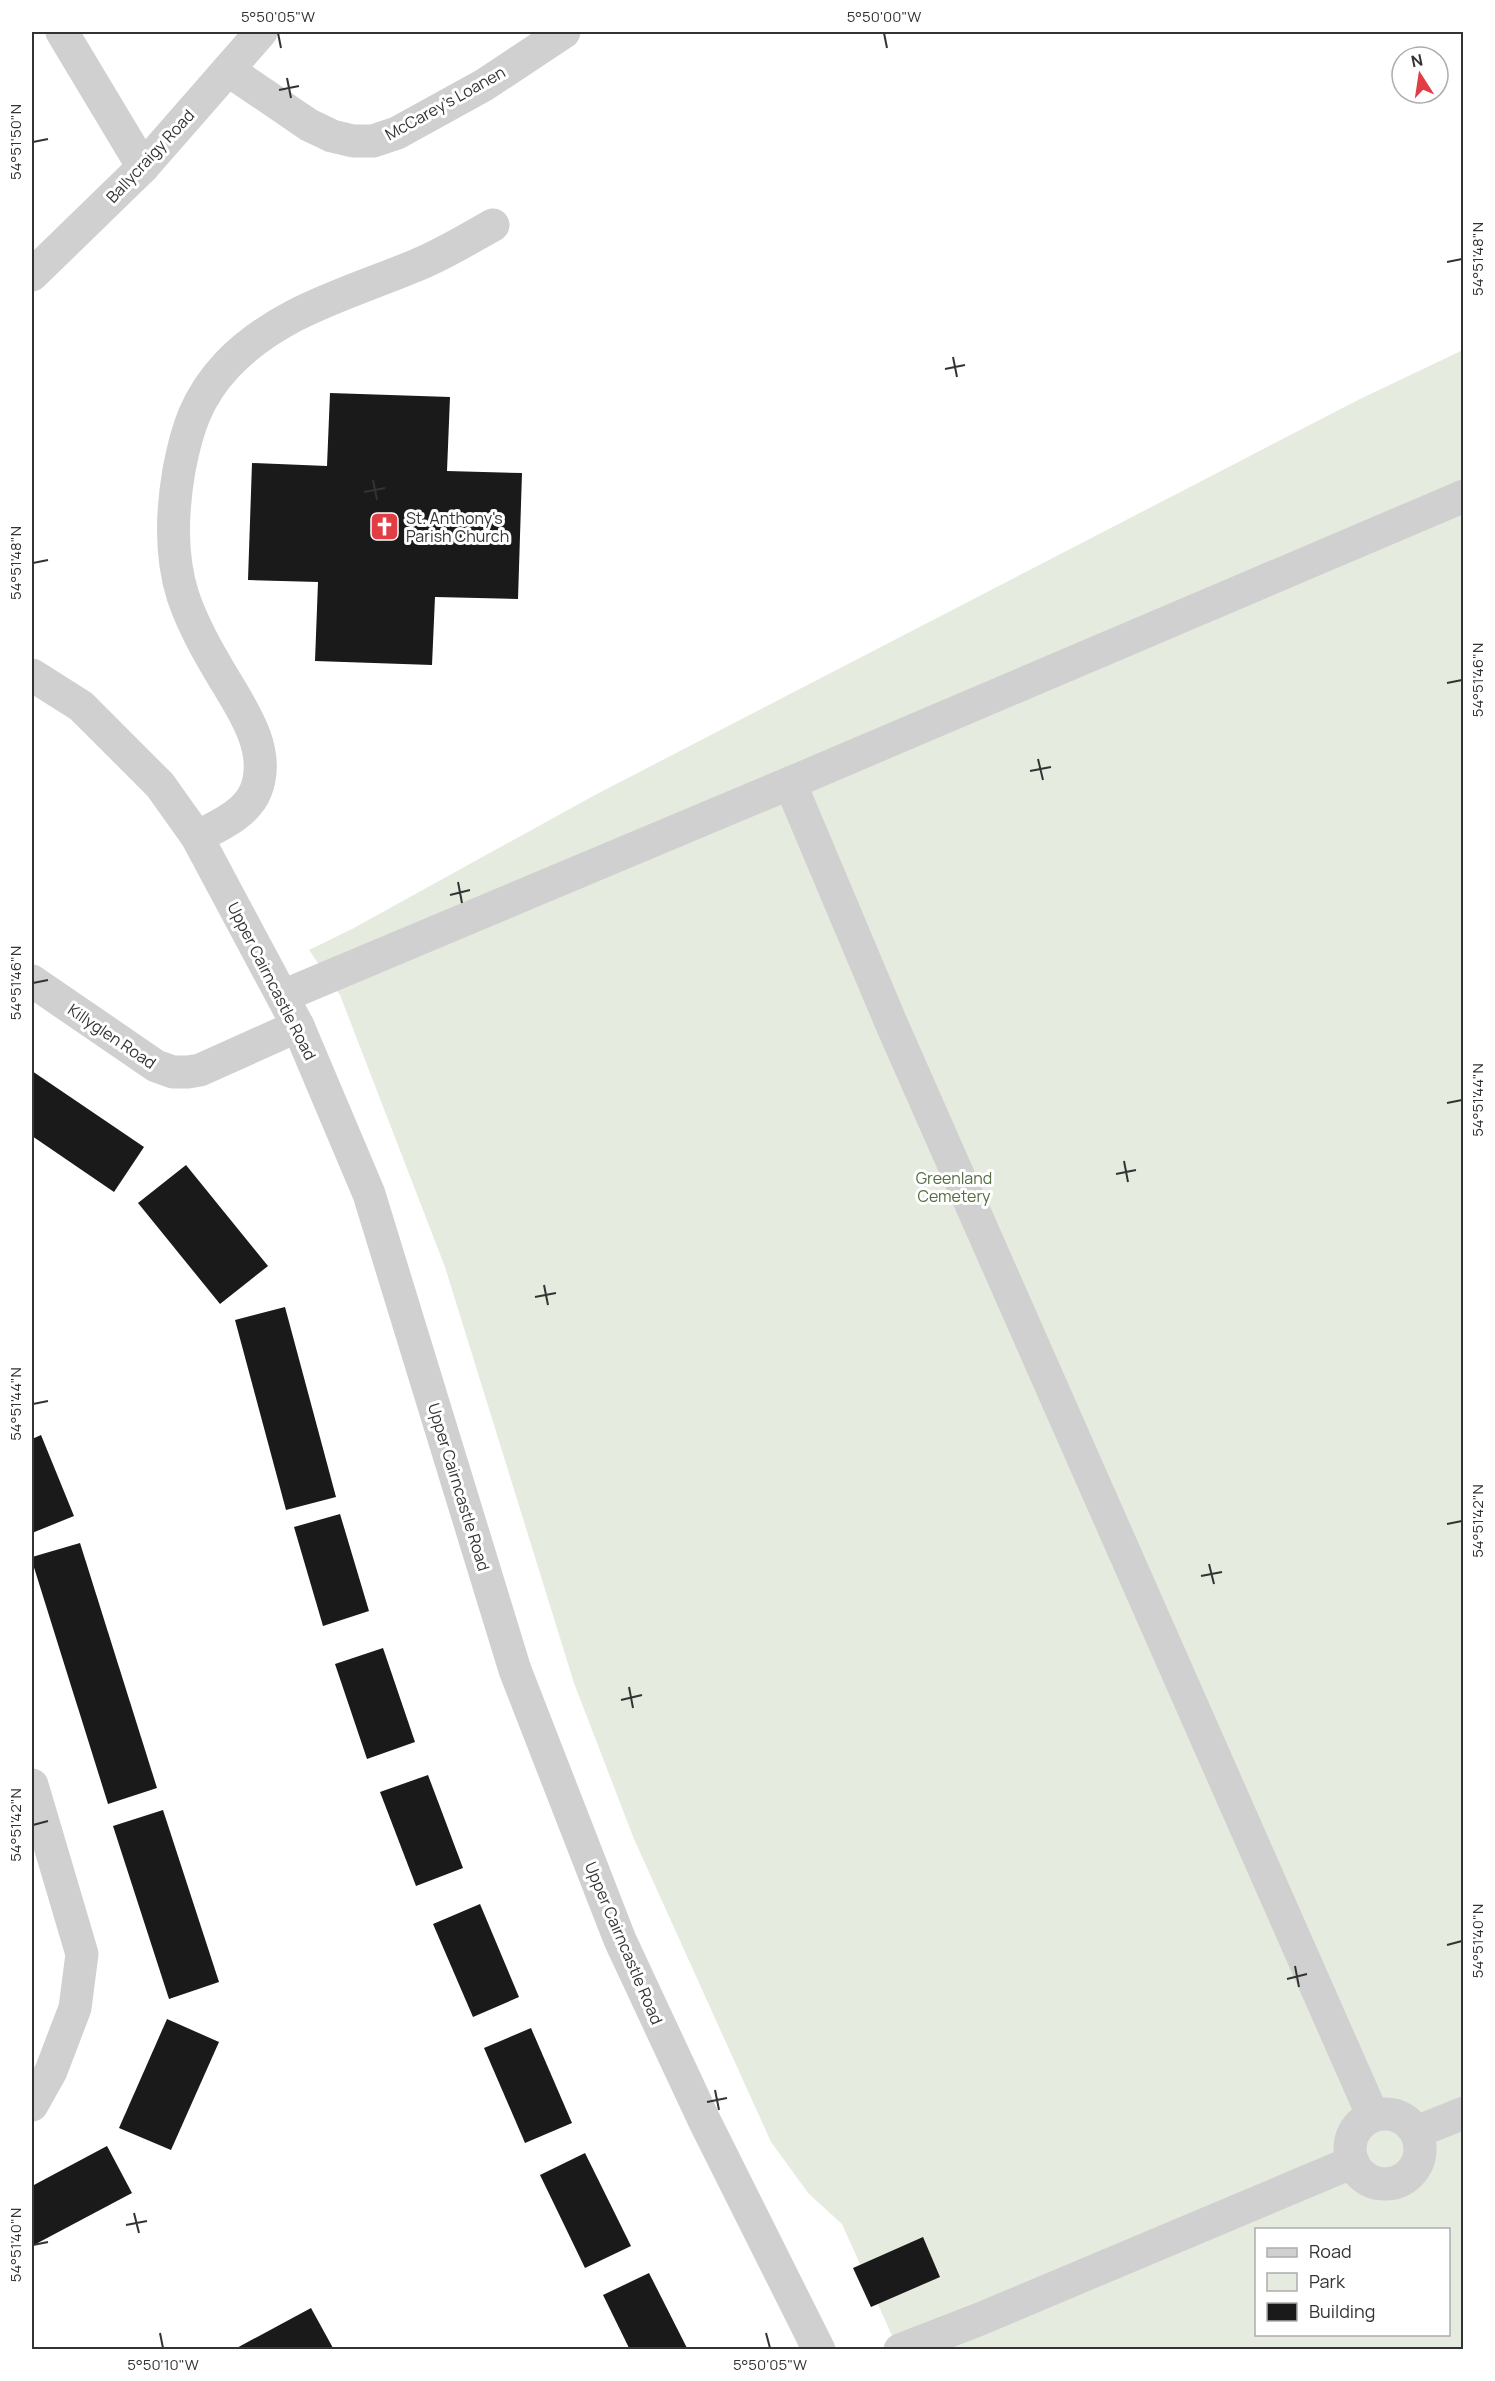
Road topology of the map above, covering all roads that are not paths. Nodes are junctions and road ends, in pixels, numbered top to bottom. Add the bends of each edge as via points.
1 (62, 32) edge
2 (261, 32) edge
3 (564, 32) edge
4 (228, 70) junction
5 (143, 167) junction
6 (493, 225) dead end
7 (32, 275) edge
8 (1464, 496) edge
9 (32, 675) edge
10 (790, 783) junction
11 (197, 837) junction
12 (32, 981) edge
13 (283, 996) junction
14 (298, 1026) junction
15 (32, 1785) edge
16 (32, 2105) edge
17 (1464, 2113) edge
18 (1373, 2116) junction
19 (1416, 2132) junction
20 (1353, 2162) junction
21 (819, 2349) edge
22 (900, 2349) edge

1 - 5 street
2 - 4 street, Ballycraigy Road
3 - 4 street, McCarey's Loanen via 484,85 397,133 373,141 332,136 309,125
4 - 5 street, Ballycraigy Road
5 - 7 street, Ballycraigy Road
6 - 11 street via 433,258 271,328 226,366 196,408 178,478 174,510 176,565 192,620 247,719 260,772 256,791 243,808
8 - 10 street
9 - 11 street, Upper Cairncastle Road via 81,706 160,785
10 - 13 street
10 - 18 street via 892,1025
11 - 13 street, Upper Cairncastle Road
12 - 14 street, Killyglen Road via 148,1062 173,1072 200,1070
13 - 14 street, Upper Cairncastle Road
14 - 21 street, Upper Cairncastle Road via 369,1194 515,1671 620,1940 694,2101
15 - 16 street via 82,1954 75,2008 51,2071
17 - 19 street
18 - 19 street via 1383,2114 1402,2119
18 - 20 street via 1356,2130 1350,2151
19 - 20 street via 1420,2144 1416,2167 1397,2182 1387,2185 1366,2178
20 - 22 street via 981,2319

